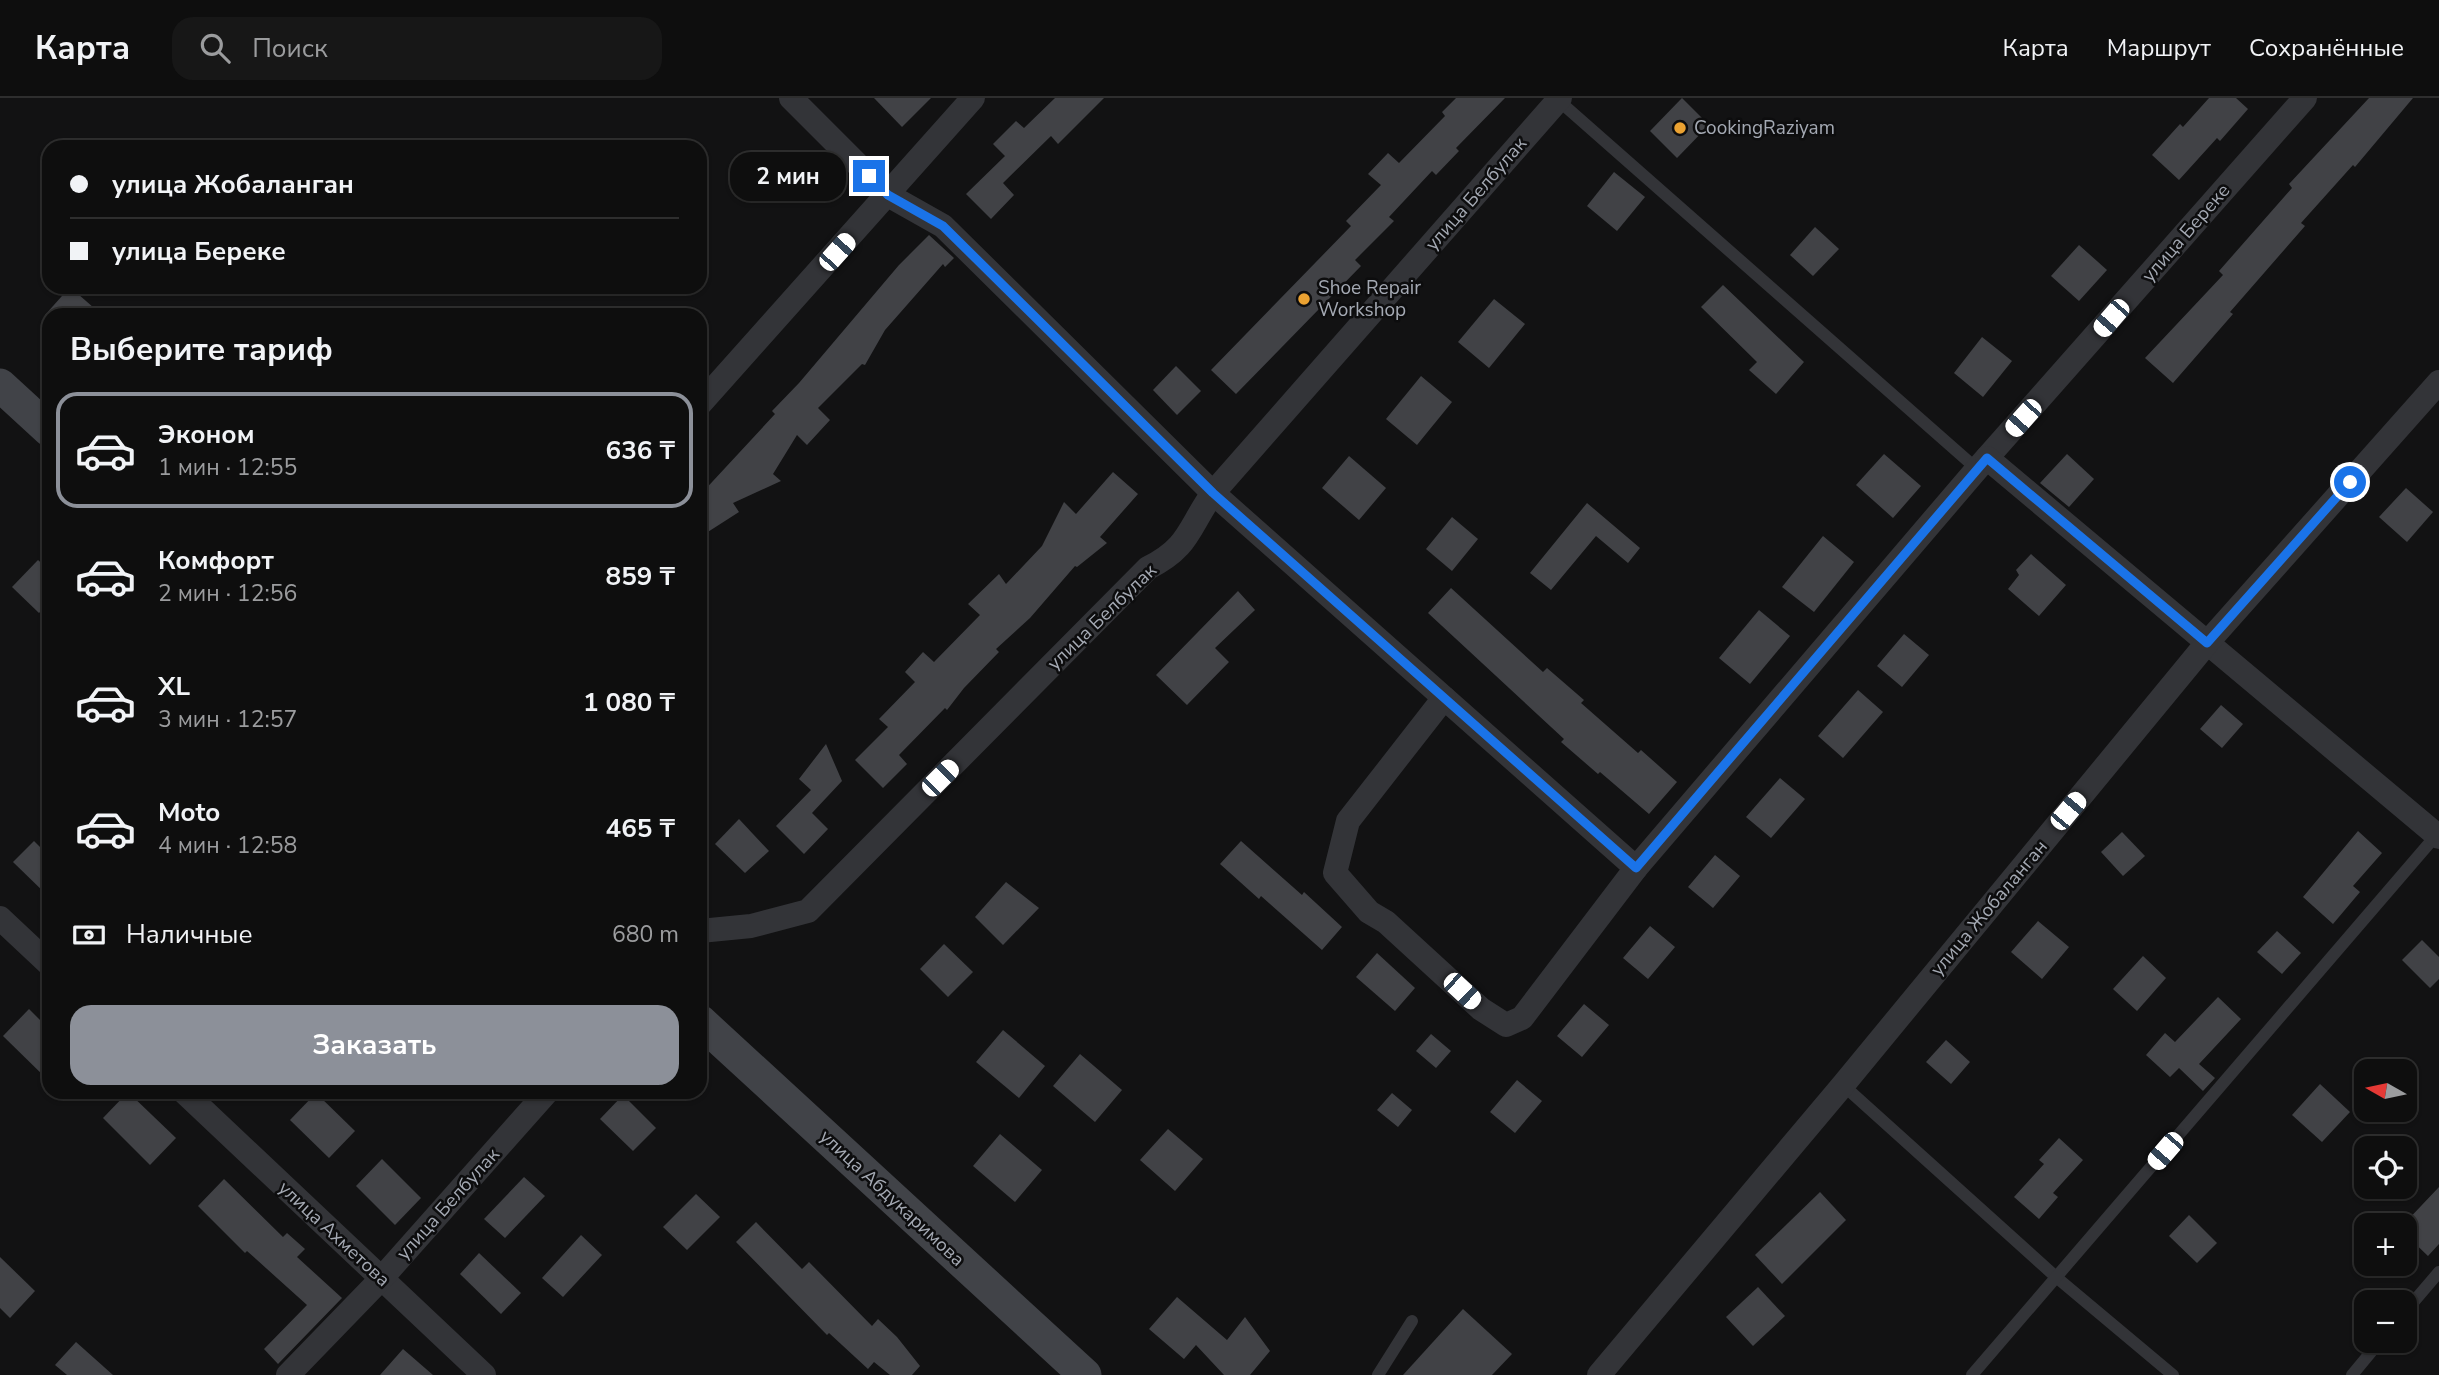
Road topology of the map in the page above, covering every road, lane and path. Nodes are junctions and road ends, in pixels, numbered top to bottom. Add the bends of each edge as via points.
1 (791, 98) edge
2 (972, 98) edge
3 (2305, 98) edge
4 (1559, 99) edge
5 (888, 195) junction
6 (2439, 382) edge
7 (0, 385) edge
8 (707, 396) edge
9 (42, 424) edge
10 (1982, 464) junction
11 (1213, 493) junction
12 (2207, 643) junction
13 (1444, 698) junction
14 (2438, 835) edge
15 (1636, 868) junction
16 (0, 918) edge
17 (707, 930) edge
18 (42, 957) edge
19 (707, 1027) edge
20 (1843, 1085) junction
21 (191, 1099) edge
22 (541, 1099) edge
23 (2439, 1272) edge
24 (2056, 1277) junction
25 (381, 1279) junction
26 (2417, 1298) edge
27 (1412, 1321) dead end
28 (2370, 1353) edge
29 (288, 1375) edge
30 (484, 1375) edge
31 (1085, 1375) edge
32 (1378, 1375) edge
33 (1599, 1375) edge
34 (1972, 1375) edge
35 (2173, 1375) edge
36 (2352, 1375) edge

1 - 5 street
2 - 5 street
3 - 10 street, улица Береке
4 - 10 lane
4 - 11 street, улица Белбулак
5 - 8 street
5 - 11 street via 943,226
6 - 12 street, улица Жобаланган
7 - 9 main road
10 - 12 street
10 - 15 street, улица Береке
11 - 13 street
11 - 17 street, улица Белбулак via 1175,553 1148,568 808,911 751,926
12 - 14 street
12 - 20 street, улица Жобаланган
13 - 15 street
13 - 15 street, улица Береке via 1348,821 1335,873 1369,912 1386,922 1481,1009 1506,1025 1522,1018
14 - 24 lane
16 - 18 street
19 - 31 main road, улица Абдукаримова
20 - 24 lane
20 - 33 street, улица Жобаланган
21 - 25 street, улица Ахметова
22 - 25 street, улица Белбулак
23 - 26 lane
24 - 34 lane
24 - 35 lane
25 - 29 street, улица Белбулак
25 - 30 street, улица Ахметова
27 - 32 lane
28 - 36 lane

